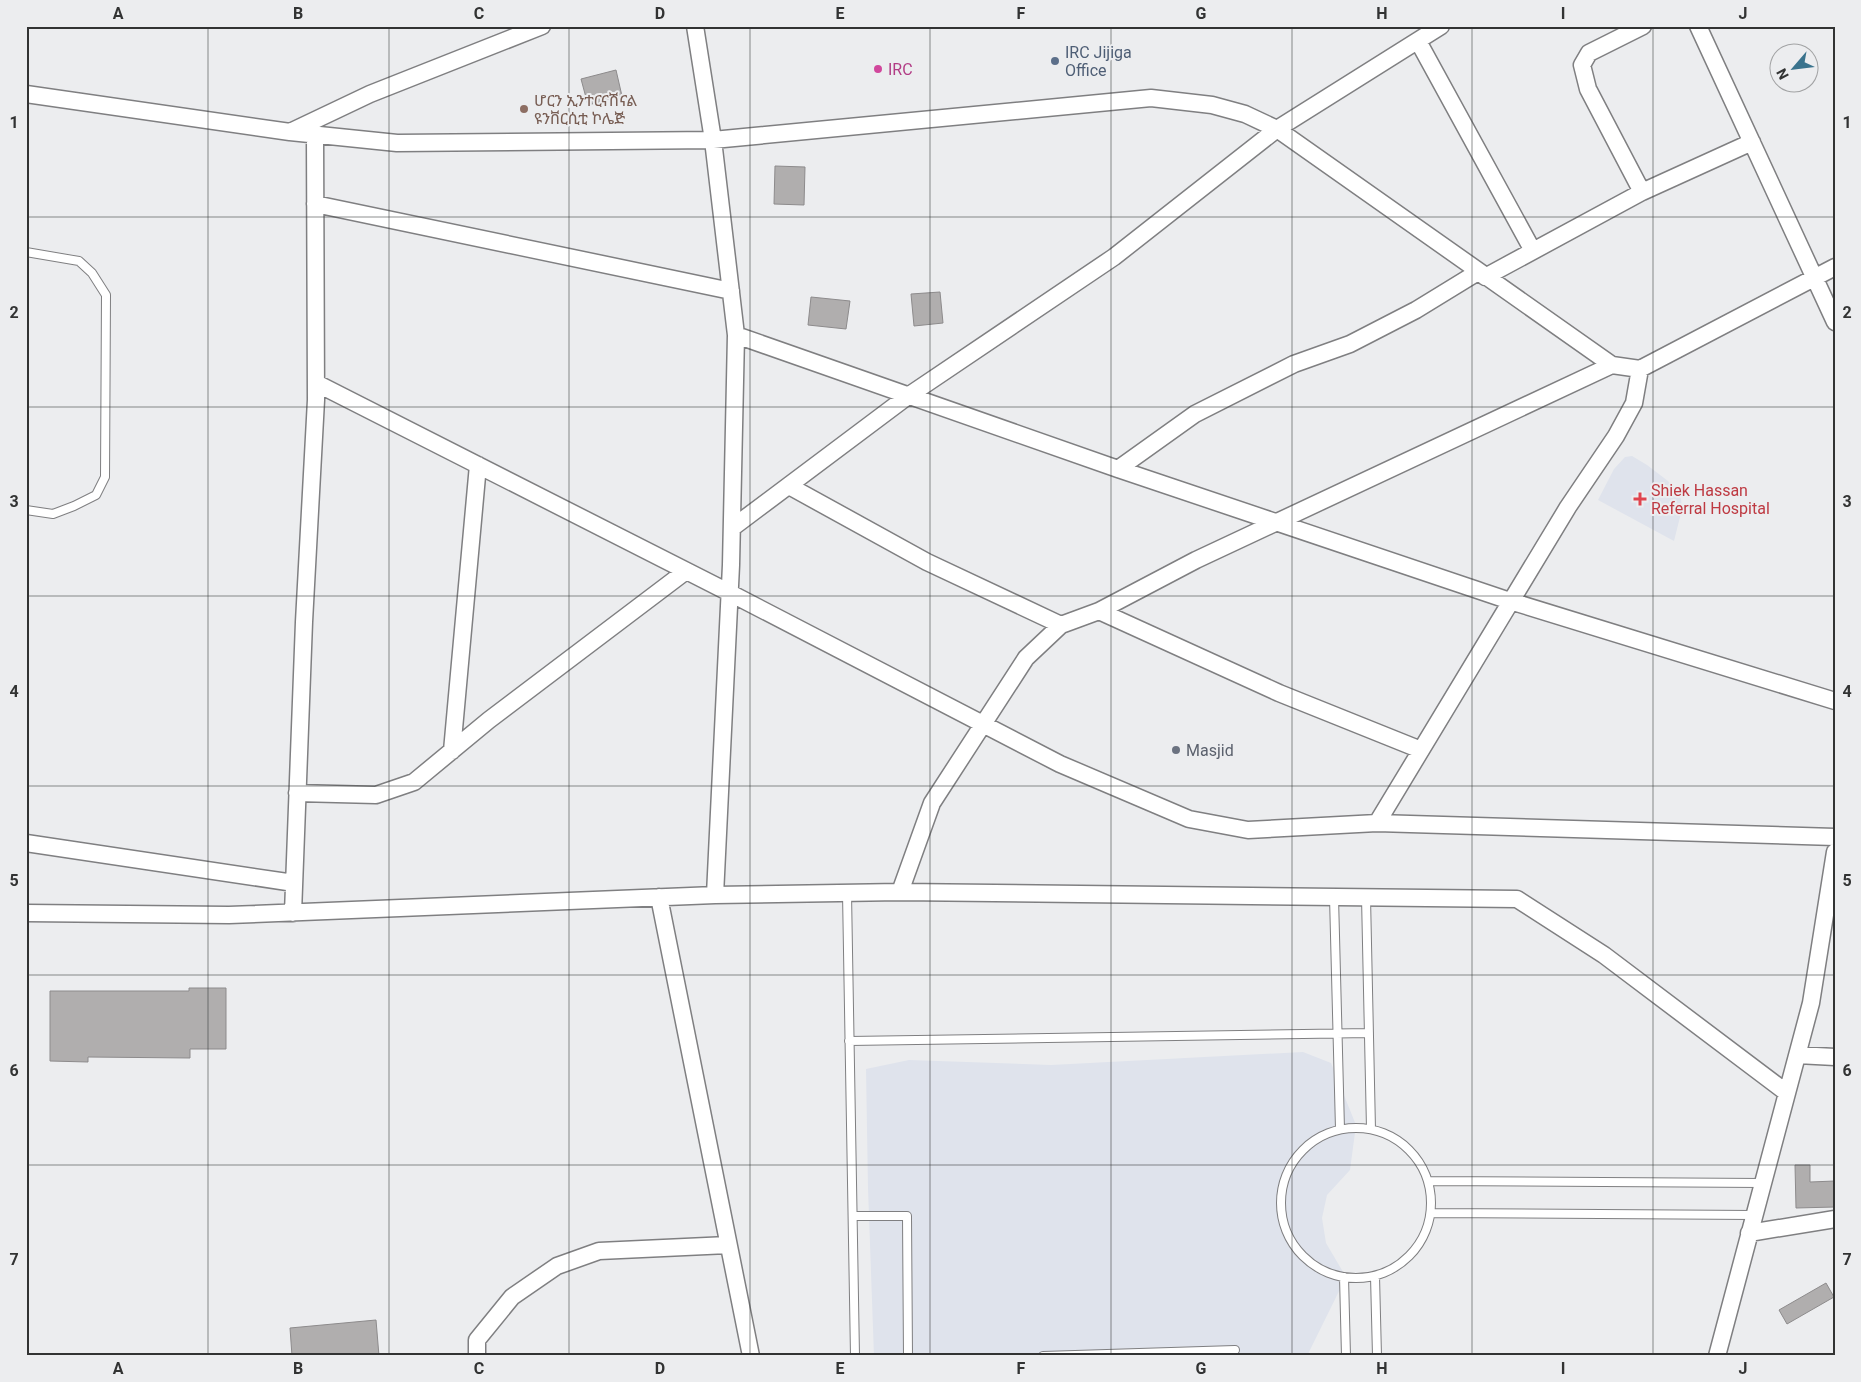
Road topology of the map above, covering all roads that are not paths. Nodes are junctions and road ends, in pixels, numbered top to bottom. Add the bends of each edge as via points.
1 (542, 26) edge
2 (695, 26) edge
3 (1643, 26) edge
4 (1698, 26) edge
5 (1430, 32) edge
6 (26, 94) edge
7 (1277, 130) junction
8 (290, 132) junction
9 (315, 135) junction
10 (713, 140) junction
11 (1752, 142) junction
12 (1642, 192) junction
13 (315, 204) junction
14 (1533, 251) junction
15 (26, 252) edge
16 (1835, 266) edge
17 (1482, 275) junction
18 (1815, 277) junction
19 (731, 291) junction
20 (1835, 322) edge
21 (736, 335) junction
22 (1612, 365) junction
23 (1640, 370) junction
24 (316, 383) junction
25 (908, 396) junction
26 (478, 466) junction
27 (1118, 470) junction
28 (788, 486) junction
29 (26, 510) edge
30 (1278, 523) junction
31 (732, 528) junction
32 (686, 571) junction
33 (730, 593) junction
34 (1510, 601) junction
35 (1099, 611) junction
36 (1061, 625) junction
37 (1835, 701) edge
38 (982, 724) junction
39 (1421, 750) junction
40 (452, 751) junction
41 (297, 792) junction
42 (1377, 823) junction
43 (1835, 837) edge
44 (26, 843) edge
45 (1835, 852) edge
46 (294, 883) junction
47 (847, 892) junction
48 (900, 892) junction
49 (715, 895) junction
50 (1334, 896) junction
51 (1366, 897) junction
52 (659, 898) junction
53 (26, 913) edge
54 (293, 913) junction
55 (1370, 1033) junction
56 (1338, 1034) junction
57 (850, 1041) junction
58 (1797, 1055) junction
59 (1835, 1057) edge
60 (1787, 1093) junction
61 (1340, 1129) junction
62 (1372, 1129) junction
63 (1429, 1181) junction
64 (1763, 1183) junction
65 (1431, 1213) junction
66 (1754, 1215) junction
67 (852, 1216) junction
68 (1835, 1219) edge
69 (1750, 1233) junction
70 (728, 1245) junction
71 (1375, 1276) junction
72 (1344, 1277) junction
73 (1235, 1350) dead end
74 (477, 1356) edge
75 (750, 1356) edge
76 (855, 1356) edge
77 (908, 1356) edge
78 (1043, 1356) edge
79 (1346, 1356) edge
80 (1377, 1356) edge
81 (1717, 1356) edge

1 - 8 street via 370,94
2 - 10 street
3 - 12 street via 1589,53 1582,65 1588,89
4 - 11 street
5 - 7 street
5 - 14 street
6 - 8 street
7 - 10 street via 1245,114 1212,104 1151,98
7 - 17 street
7 - 25 street via 1114,258
8 - 9 street
9 - 10 street via 396,143
9 - 13 street
10 - 19 street
11 - 12 street
11 - 18 street
12 - 14 street
13 - 19 street
13 - 24 street
14 - 17 street
15 - 29 lane via 79,261 92,273 106,295 104,477 96,494 74,506 53,514
16 - 18 street
17 - 22 street
17 - 27 street via 1350,344 1294,364 1195,414
18 - 20 street
18 - 23 street
19 - 21 street
21 - 25 street
21 - 31 street
22 - 23 street
22 - 30 street
23 - 34 street via 1634,403 1616,436
24 - 26 street
24 - 41 street
25 - 27 street
25 - 28 street
26 - 32 street
26 - 40 street
27 - 30 street
28 - 31 street
28 - 36 street via 927,562
30 - 34 street
30 - 35 street via 1196,560
31 - 33 street
32 - 33 street
32 - 40 street
33 - 38 street
33 - 49 street
34 - 37 street
34 - 39 street
35 - 36 street
35 - 39 street via 1279,693
36 - 38 street via 1026,658
38 - 42 street via 1060,764 1189,819 1248,830
38 - 48 street via 932,803
39 - 42 street
40 - 41 street via 414,782 376,795
41 - 46 street
42 - 43 street
44 - 46 street
45 - 58 street via 1811,1003
46 - 54 street
47 - 48 street
47 - 49 street
47 - 57 lane
48 - 50 street
49 - 52 street
50 - 51 street
50 - 56 lane
51 - 55 lane
51 - 60 street via 1517,899 1604,955
52 - 54 street
52 - 70 street
53 - 54 street
55 - 56 lane
55 - 62 lane
56 - 57 lane
56 - 61 lane
57 - 67 lane
58 - 59 street
58 - 60 street
60 - 64 street
61 - 62 lane
61 - 72 lane via 1322,1135 1303,1149 1289,1168 1282,1191 1282,1214 1289,1237 1303,1256 1323,1270
62 - 63 lane via 1400,1141 1418,1159
63 - 64 lane
63 - 65 lane
64 - 66 street
65 - 66 lane
65 - 71 lane via 1425,1234 1413,1253 1396,1267
66 - 69 street
67 - 76 lane
67 - 77 lane via 907,1216
68 - 69 street
69 - 81 street
70 - 74 street via 599,1250 557,1266 512,1297 476,1340
70 - 75 street
71 - 72 lane
71 - 80 lane
72 - 79 lane
73 - 78 lane

